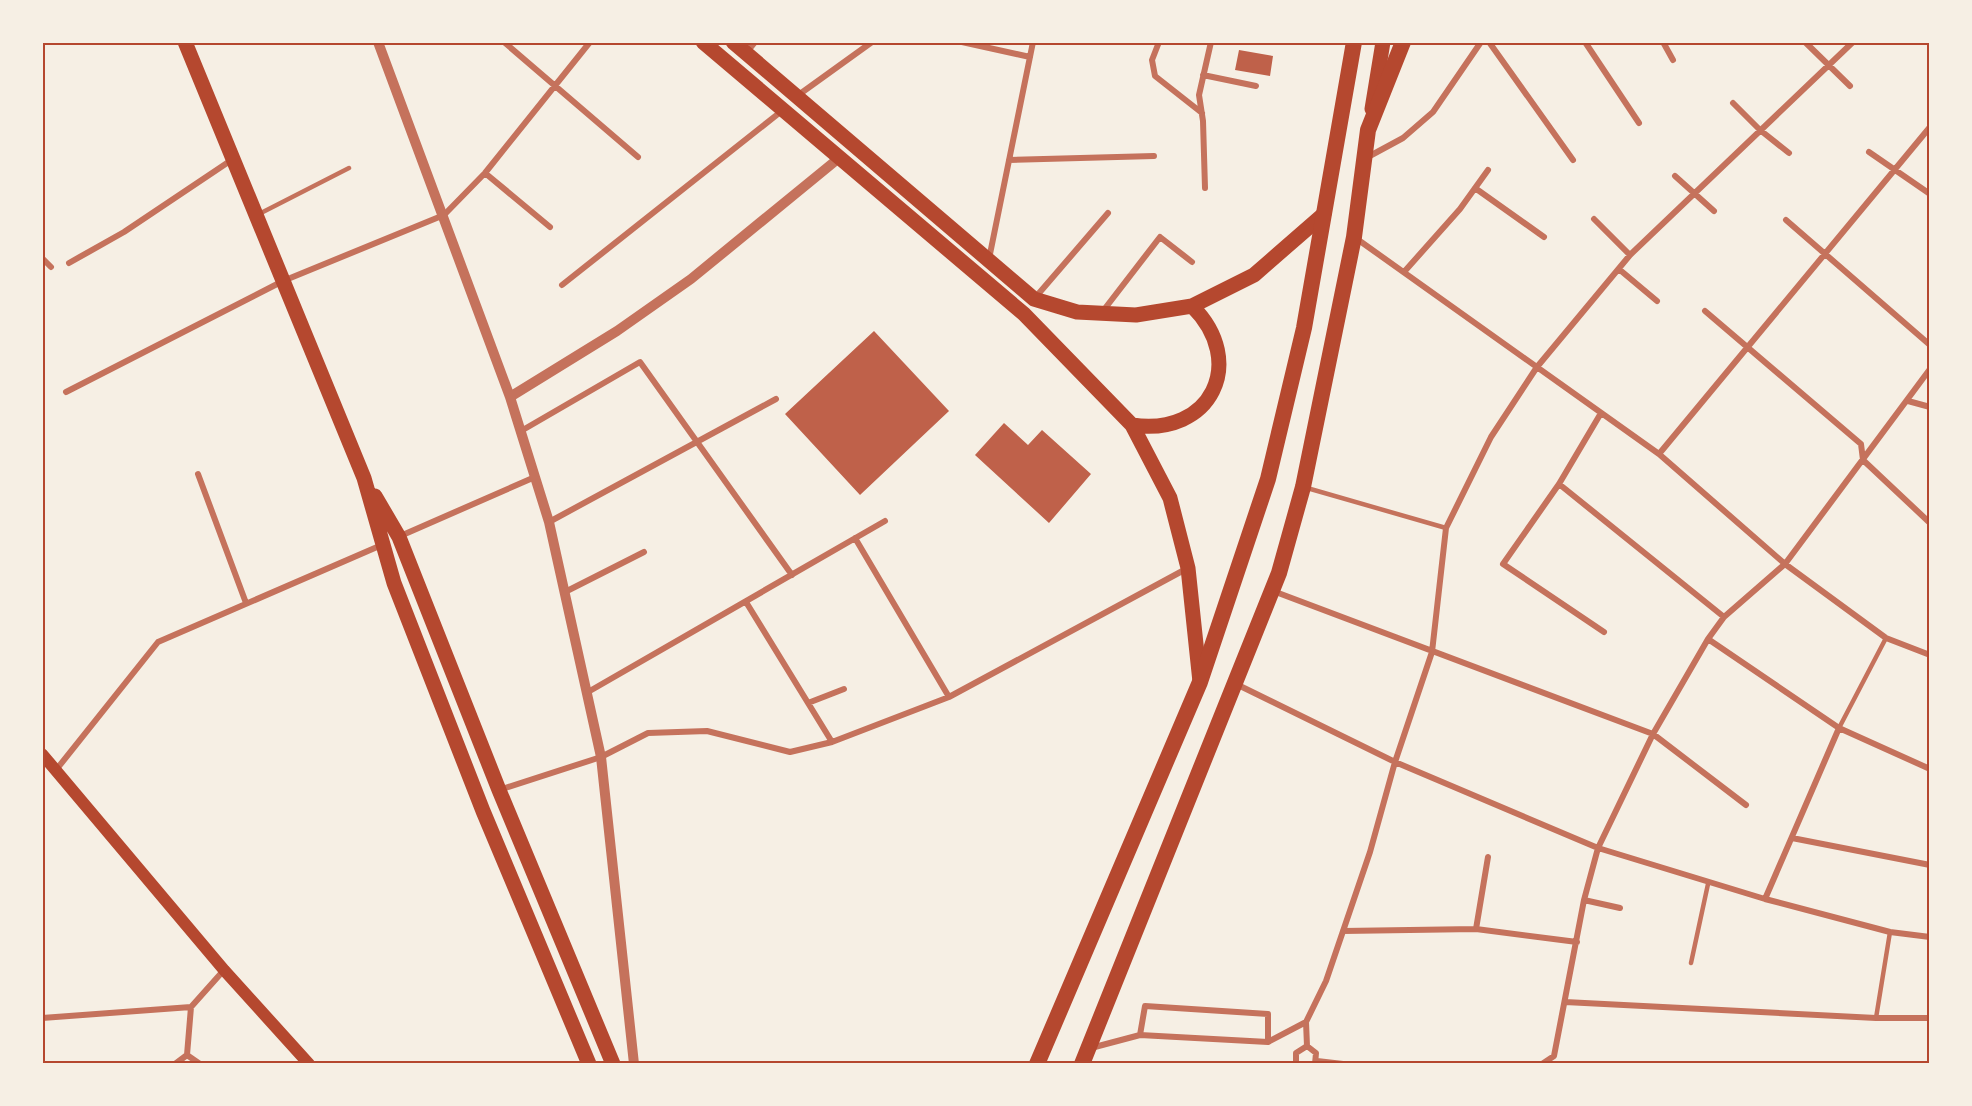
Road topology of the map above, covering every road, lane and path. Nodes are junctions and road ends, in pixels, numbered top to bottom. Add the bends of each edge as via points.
1 (185, 42) edge
2 (378, 42) edge
3 (504, 42) edge
4 (590, 42) edge
5 (703, 42) edge
6 (733, 42) edge
7 (872, 42) edge
8 (963, 42) edge
9 (1033, 42) edge
10 (1159, 42) edge
11 (1211, 42) edge
12 (1354, 42) edge
13 (1383, 42) edge
14 (1403, 42) edge
15 (1481, 42) edge
16 (1489, 42) edge
17 (1585, 42) edge
18 (1663, 42) edge
19 (1805, 42) edge
20 (1852, 42) edge
21 (750, 47) edge
22 (1030, 57) junction
23 (1673, 60) dead end
24 (1828, 65) junction
25 (1203, 75) junction
26 (555, 86) junction
27 (1256, 86) dead end
28 (1850, 86) dead end
29 (797, 96) junction
30 (1733, 103) dead end
31 (783, 110) junction
32 (1202, 113) junction
33 (1639, 123) dead end
34 (1930, 127) edge
35 (1368, 130) junction
36 (1760, 130) junction
37 (1869, 152) dead end
38 (1789, 153) dead end
39 (1154, 156) dead end
40 (638, 157) dead end
41 (839, 158) junction
42 (233, 159) junction
43 (1009, 160) junction
44 (1363, 160) junction
45 (1573, 160) dead end
46 (349, 168) dead end
47 (1488, 170) dead end
48 (1897, 170) junction
49 (485, 173) junction
50 (1675, 176) dead end
51 (1205, 188) dead end
52 (1475, 188) junction
53 (1694, 194) junction
54 (1930, 194) edge
55 (1714, 211) dead end
56 (1108, 213) dead end
57 (1324, 214) junction
58 (256, 215) junction
59 (444, 215) junction
60 (1594, 219) dead end
61 (1786, 220) dead end
62 (550, 227) dead end
63 (1354, 237) junction
64 (1544, 237) dead end
65 (1630, 255) junction
66 (1825, 257) junction
67 (42, 258) edge
68 (989, 260) junction
69 (1192, 262) dead end
70 (69, 263) dead end
71 (51, 267) dead end
72 (1620, 270) junction
73 (1404, 272) junction
74 (283, 281) junction
75 (562, 285) dead end
76 (1034, 299) junction
77 (1657, 301) dead end
78 (1192, 306) junction
79 (1705, 311) dead end
80 (1102, 313) junction
81 (1930, 345) edge
82 (1747, 350) junction
83 (1537, 367) junction
84 (1930, 369) edge
85 (66, 392) dead end
86 (510, 397) junction
87 (776, 399) dead end
88 (1908, 401) junction
89 (1930, 407) edge
90 (1601, 413) junction
91 (1132, 425) junction
92 (521, 431) junction
93 (697, 442) junction
94 (1659, 454) junction
95 (1863, 460) junction
96 (198, 474) dead end
97 (535, 477) junction
98 (364, 478) junction
99 (1559, 484) junction
100 (1304, 487) junction
101 (885, 521) dead end
102 (549, 522) junction
103 (1930, 524) edge
104 (1446, 528) junction
105 (399, 537) junction
106 (855, 538) junction
107 (382, 544) junction
108 (644, 552) dead end
109 (1785, 564) junction
110 (1188, 568) junction
111 (792, 575) junction
112 (1272, 591) junction
113 (565, 592) junction
114 (746, 602) junction
115 (246, 603) junction
116 (1724, 617) junction
117 (1604, 632) dead end
118 (1886, 638) junction
119 (1708, 639) junction
120 (1432, 652) junction
121 (1930, 655) edge
122 (1200, 682) junction
123 (1236, 684) junction
124 (844, 689) dead end
125 (588, 692) junction
126 (949, 697) junction
127 (808, 703) junction
128 (1839, 728) junction
129 (1653, 734) junction
130 (832, 742) junction
131 (42, 754) edge
132 (601, 757) junction
133 (1395, 762) junction
134 (1930, 769) edge
135 (55, 771) junction
136 (499, 790) junction
137 (1746, 805) dead end
138 (1792, 838) junction
139 (1598, 848) junction
140 (1488, 857) dead end
141 (1930, 865) edge
142 (1708, 884) junction
143 (1766, 899) junction
144 (1584, 900) junction
145 (1620, 908) dead end
146 (1476, 929) junction
147 (1343, 931) junction
148 (1890, 932) junction
149 (1930, 937) edge
150 (1577, 942) junction
151 (1691, 963) dead end
152 (224, 970) junction
153 (1565, 1002) junction
154 (191, 1007) junction
155 (42, 1018) edge
156 (1876, 1018) junction
157 (1930, 1018) edge
158 (1306, 1022) junction
159 (1140, 1035) junction
160 (1268, 1042) junction
161 (1307, 1046) junction
162 (187, 1055) junction
163 (1085, 1056) edge
164 (1316, 1062) edge
165 (176, 1064) edge
166 (200, 1064) edge
167 (309, 1064) edge
168 (589, 1064) edge
169 (614, 1064) edge
170 (634, 1064) edge
171 (1037, 1064) edge
172 (1296, 1064) edge
173 (1342, 1064) edge
174 (1542, 1064) edge

1 - 42 main road
2 - 59 street
3 - 26 street
4 - 26 street
5 - 31 main road
6 - 21 main road
7 - 29 street
8 - 22 street
9 - 22 street
10 - 32 street via 1152,60 1155,76
11 - 25 street
12 - 57 highway
13 - 35 main road
14 - 35 highway
15 - 44 street via 1433,112 1403,138
16 - 45 street
17 - 33 street
18 - 23 street
19 - 24 street
20 - 24 street
21 - 29 main road
22 - 43 street
24 - 28 street
24 - 36 street
25 - 27 street
25 - 32 street via 1199,95
26 - 40 street
26 - 49 street
29 - 68 main road
30 - 36 street
31 - 41 main road
31 - 75 street
32 - 51 street
34 - 48 street
35 - 44 highway
36 - 38 street
36 - 53 street
37 - 48 street
39 - 43 street
41 - 86 street via 691,279 617,331
41 - 91 main road via 1023,314
42 - 58 main road
42 - 70 street via 124,232
43 - 68 street
44 - 63 highway
46 - 58 lane
47 - 52 street
48 - 54 street
48 - 66 street
49 - 59 street
49 - 62 street
50 - 53 street
52 - 64 street
52 - 73 street
53 - 55 street
53 - 65 street
56 - 76 street
57 - 78 main road via 1254,275
57 - 122 highway via 1304,328 1268,479
58 - 74 main road
59 - 74 street
59 - 86 street
60 - 65 street
61 - 66 street
63 - 73 street
63 - 100 highway
65 - 72 street
66 - 81 street
66 - 82 street
67 - 71 street
68 - 76 main road
69 - 80 street via 1160,237
72 - 77 street
72 - 83 street
73 - 83 street
74 - 85 street
74 - 98 main road
76 - 80 main road via 1077,312
78 - 80 main road via 1136,315
78 - 91 main road via 1207,321 1217,340 1217,381 1193,415 1174,425
79 - 82 street
82 - 94 street
82 - 95 street via 1861,444
83 - 90 street
83 - 104 street via 1491,437
84 - 88 street
86 - 92 street
87 - 93 street
88 - 89 street
88 - 95 street
90 - 94 street
90 - 99 street
91 - 110 main road via 1170,498
92 - 93 street via 640,362
92 - 97 street
93 - 102 street
93 - 111 street
94 - 109 street
95 - 103 street
95 - 109 street
96 - 115 street
97 - 102 street
97 - 105 street
98 - 105 main road
98 - 107 main road
99 - 116 street
99 - 117 street via 1503,564
100 - 104 lane
100 - 112 highway
101 - 106 street
102 - 113 street
104 - 120 street
105 - 107 street
105 - 136 main road
106 - 111 street
106 - 126 street
107 - 115 street
107 - 168 main road via 483,811
108 - 113 street
109 - 116 street
109 - 118 street
110 - 122 main road
110 - 126 street
111 - 114 street
112 - 120 street
112 - 123 highway
113 - 125 street
114 - 125 street
114 - 127 street
115 - 135 street via 158,642
116 - 119 street
118 - 121 street
118 - 128 lane
119 - 128 street
119 - 129 street
120 - 129 street
120 - 133 street
122 - 171 highway
123 - 133 street
123 - 163 highway
124 - 127 street
125 - 132 street
126 - 130 street
127 - 130 street
128 - 134 street
128 - 138 street
129 - 137 street
129 - 139 street
130 - 132 street via 790,752 707,731 648,734
131 - 135 main road
132 - 136 street
132 - 170 street
133 - 139 street
133 - 147 street
135 - 152 main road
136 - 169 main road
138 - 141 street
138 - 143 street
139 - 142 street
139 - 144 street
140 - 146 street
142 - 143 street
142 - 151 lane
143 - 148 street
144 - 145 street
144 - 150 street
146 - 147 street
146 - 150 street
147 - 158 street via 1326,981
148 - 149 street
148 - 156 lane
150 - 153 street
152 - 154 street
152 - 167 main road
153 - 156 street
153 - 174 street via 1554,1056
154 - 155 street
154 - 162 street
156 - 157 street
158 - 160 street
158 - 161 street
159 - 160 street
159 - 160 street via 1145,1006 1268,1014
159 - 163 street
161 - 164 street via 1316,1053
161 - 172 street via 1296,1053
162 - 165 street
162 - 166 street
164 - 173 street

